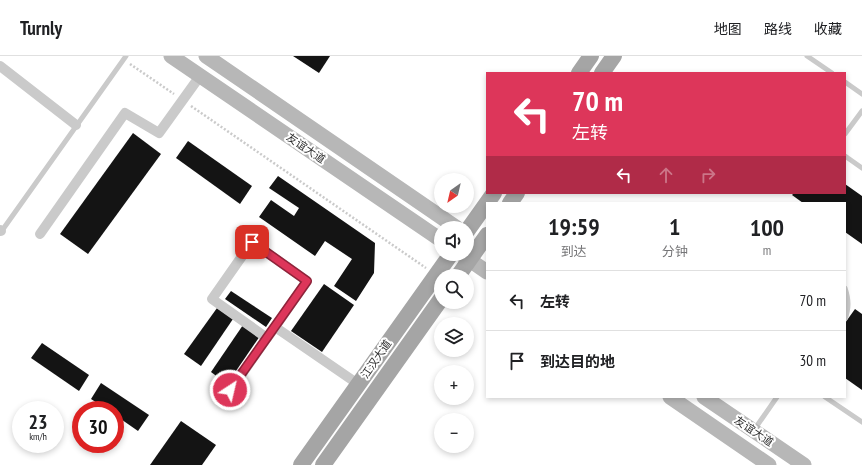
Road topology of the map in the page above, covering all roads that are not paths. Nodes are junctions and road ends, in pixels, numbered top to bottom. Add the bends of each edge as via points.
1 (171, 56) edge
2 (206, 56) edge
3 (591, 56) edge
4 (614, 56) edge
5 (808, 56) edge
6 (124, 58) edge
7 (0, 66) edge
8 (580, 72) edge
9 (603, 72) edge
10 (831, 72) edge
11 (200, 76) junction
12 (846, 83) edge
13 (862, 94) edge
14 (862, 110) edge
15 (76, 125) junction
16 (846, 133) edge
17 (846, 157) edge
18 (862, 168) edge
19 (486, 204) edge
20 (447, 221) edge
21 (474, 221) edge
22 (0, 231) edge
23 (40, 234) dead end
24 (434, 235) edge
25 (474, 238) edge
26 (485, 242) edge
27 (474, 250) edge
28 (446, 261) edge
29 (471, 261) edge
30 (486, 271) edge
31 (846, 291) edge
32 (434, 309) edge
33 (846, 316) edge
34 (275, 327) junction
35 (267, 338) junction
36 (358, 384) junction
37 (230, 390) dead end
38 (671, 398) edge
39 (705, 398) edge
40 (776, 398) edge
41 (826, 398) edge
42 (862, 422) edge
43 (754, 431) junction
44 (301, 465) edge
45 (323, 465) edge
46 (770, 465) edge
47 (804, 465) edge

1 - 11 main road, 友谊大道
2 - 20 main road, 友谊大道
3 - 8 main road
4 - 9 main road
5 - 10 lane
6 - 15 lane
7 - 15 street
11 - 23 street via 159,133 126,113
11 - 24 main road, 友谊大道
12 - 13 lane
14 - 16 lane
15 - 22 lane
17 - 18 lane
19 - 21 main road
25 - 26 main road
26 - 27 main road
28 - 36 main road, 江汉大道
29 - 30 main road
31 - 33 lane
32 - 45 main road, 江汉大道
34 - 35 street
34 - 35 street via 307,281 252,242 212,299
34 - 36 street
35 - 37 street
36 - 44 main road, 江汉大道
38 - 46 main road, 友谊大道
39 - 43 main road, 友谊大道
40 - 43 lane
41 - 42 lane
43 - 47 main road, 友谊大道

